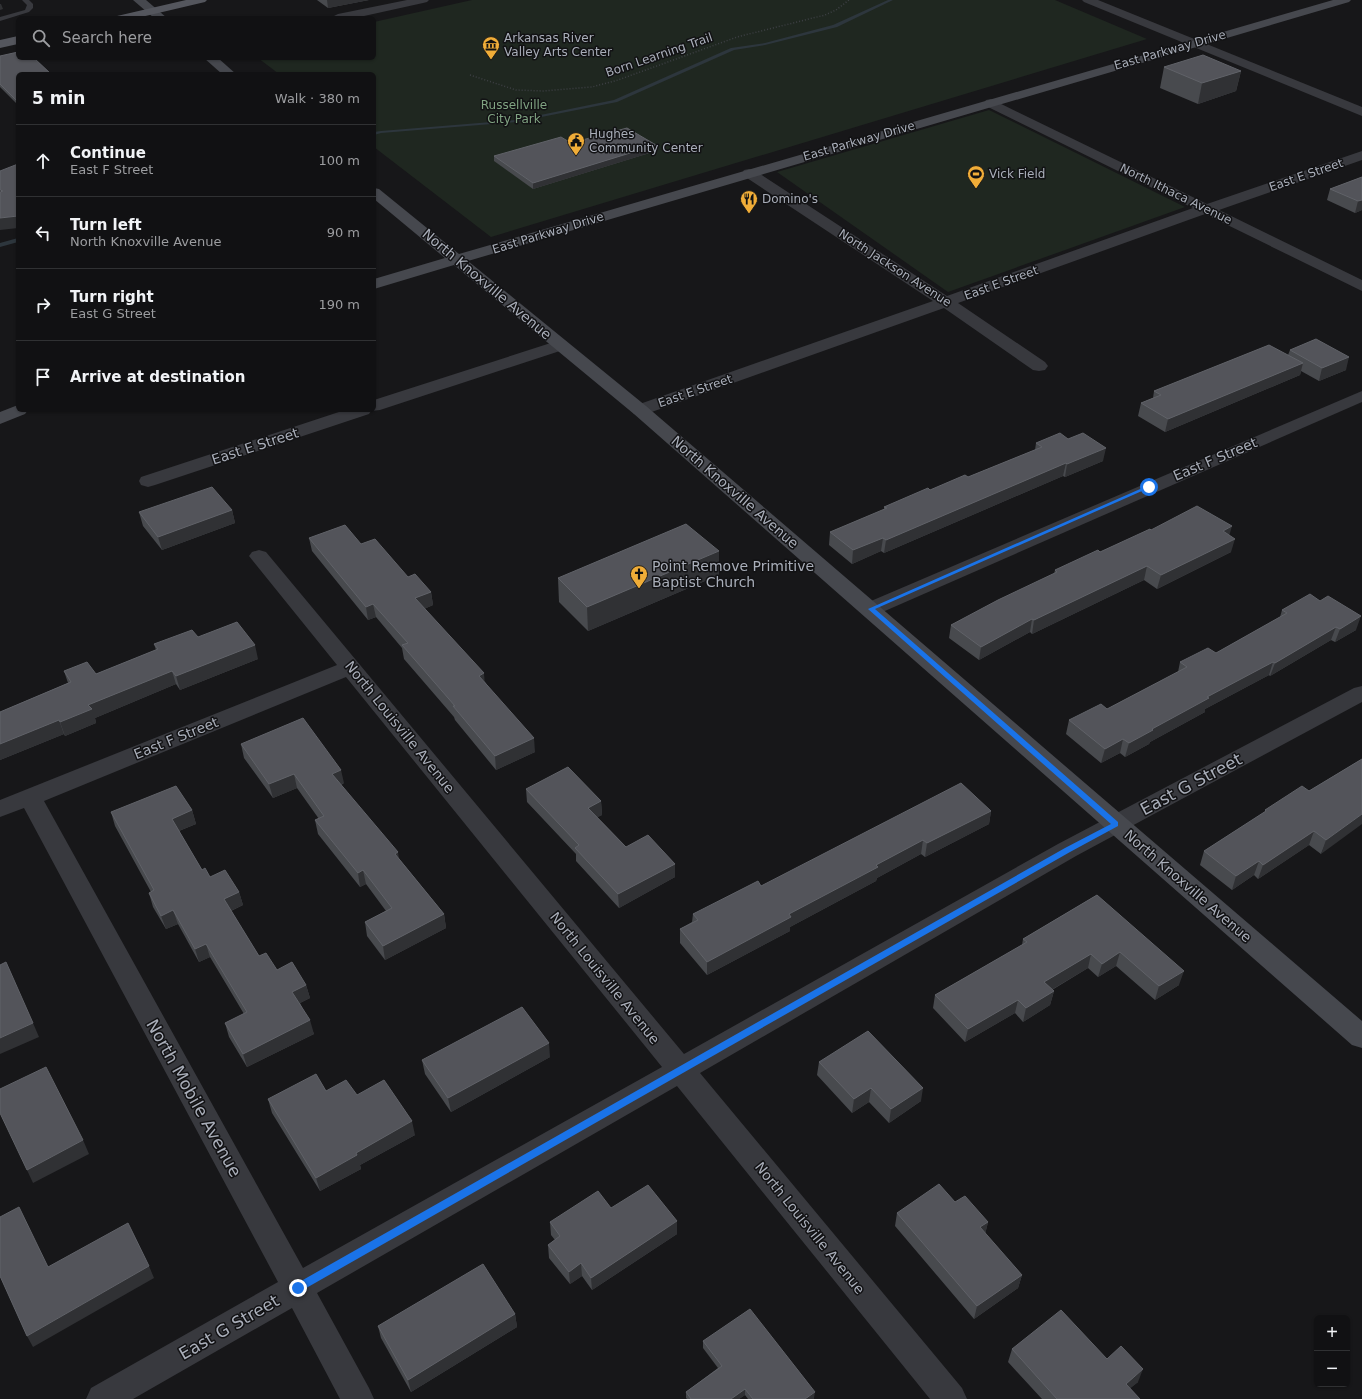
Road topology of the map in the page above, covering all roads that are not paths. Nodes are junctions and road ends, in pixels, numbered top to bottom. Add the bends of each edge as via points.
1 (26, 0) edge
2 (139, 0) edge
3 (201, 0) edge
4 (423, 0) edge
5 (1088, 0) edge
6 (1345, 0) edge
7 (156, 15) edge
8 (144, 16) edge
9 (347, 16) edge
10 (0, 19) edge
11 (16, 40) edge
12 (0, 44) edge
13 (1193, 44) junction
14 (212, 60) edge
15 (228, 72) edge
16 (991, 102) junction
17 (1362, 112) edge
18 (1362, 155) edge
19 (749, 173) junction
20 (376, 194) edge
21 (1206, 209) junction
22 (458, 260) junction
23 (376, 283) edge
24 (1362, 286) edge
25 (946, 302) junction
26 (560, 345) junction
27 (1039, 366) dead end
28 (1362, 396) edge
29 (376, 405) edge
30 (640, 410) junction
31 (16, 411) edge
32 (357, 412) edge
33 (0, 419) edge
34 (148, 481) dead end
35 (259, 556) dead end
36 (871, 609) junction
37 (351, 667) junction
38 (1362, 693) edge
39 (30, 797) junction
40 (0, 809) edge
41 (1116, 824) junction
42 (1362, 1037) edge
43 (681, 1071) junction
44 (298, 1288) junction
45 (102, 1399) edge
46 (358, 1399) edge
47 (951, 1399) edge

1 - 10 lane via 30,4 27,11
2 - 7 main road
3 - 7 main road
4 - 9 street
5 - 13 street
6 - 13 main road, East Parkway Drive
7 - 8 main road
11 - 12 main road
13 - 16 main road, East Parkway Drive
13 - 17 street
14 - 15 main road
16 - 19 main road, East Parkway Drive
16 - 21 street, North Ithaca Avenue
18 - 21 street, East E Street
19 - 22 main road, East Parkway Drive
19 - 25 street, North Jackson Avenue
20 - 22 main road, North Knoxville Avenue
21 - 24 street, North Ithaca Avenue
21 - 25 street, East E Street
22 - 23 main road, East Parkway Drive
22 - 26 main road, North Knoxville Avenue
25 - 27 street, North Jackson Avenue
25 - 30 street, East E Street
26 - 29 street
26 - 30 main road, North Knoxville Avenue
28 - 36 street, East F Street
30 - 36 main road, North Knoxville Avenue
31 - 33 main road
32 - 34 street, East E Street
35 - 37 street, North Louisville Avenue
36 - 41 main road, North Knoxville Avenue
37 - 39 street, East F Street
37 - 43 street, North Louisville Avenue
38 - 41 street, East G Street
39 - 40 street, East F Street
39 - 44 street, North Mobile Avenue
41 - 42 main road, North Knoxville Avenue
41 - 43 street, East G Street
43 - 44 street, East G Street
43 - 47 street, North Louisville Avenue
44 - 45 street, East G Street
44 - 46 street, North Mobile Avenue

